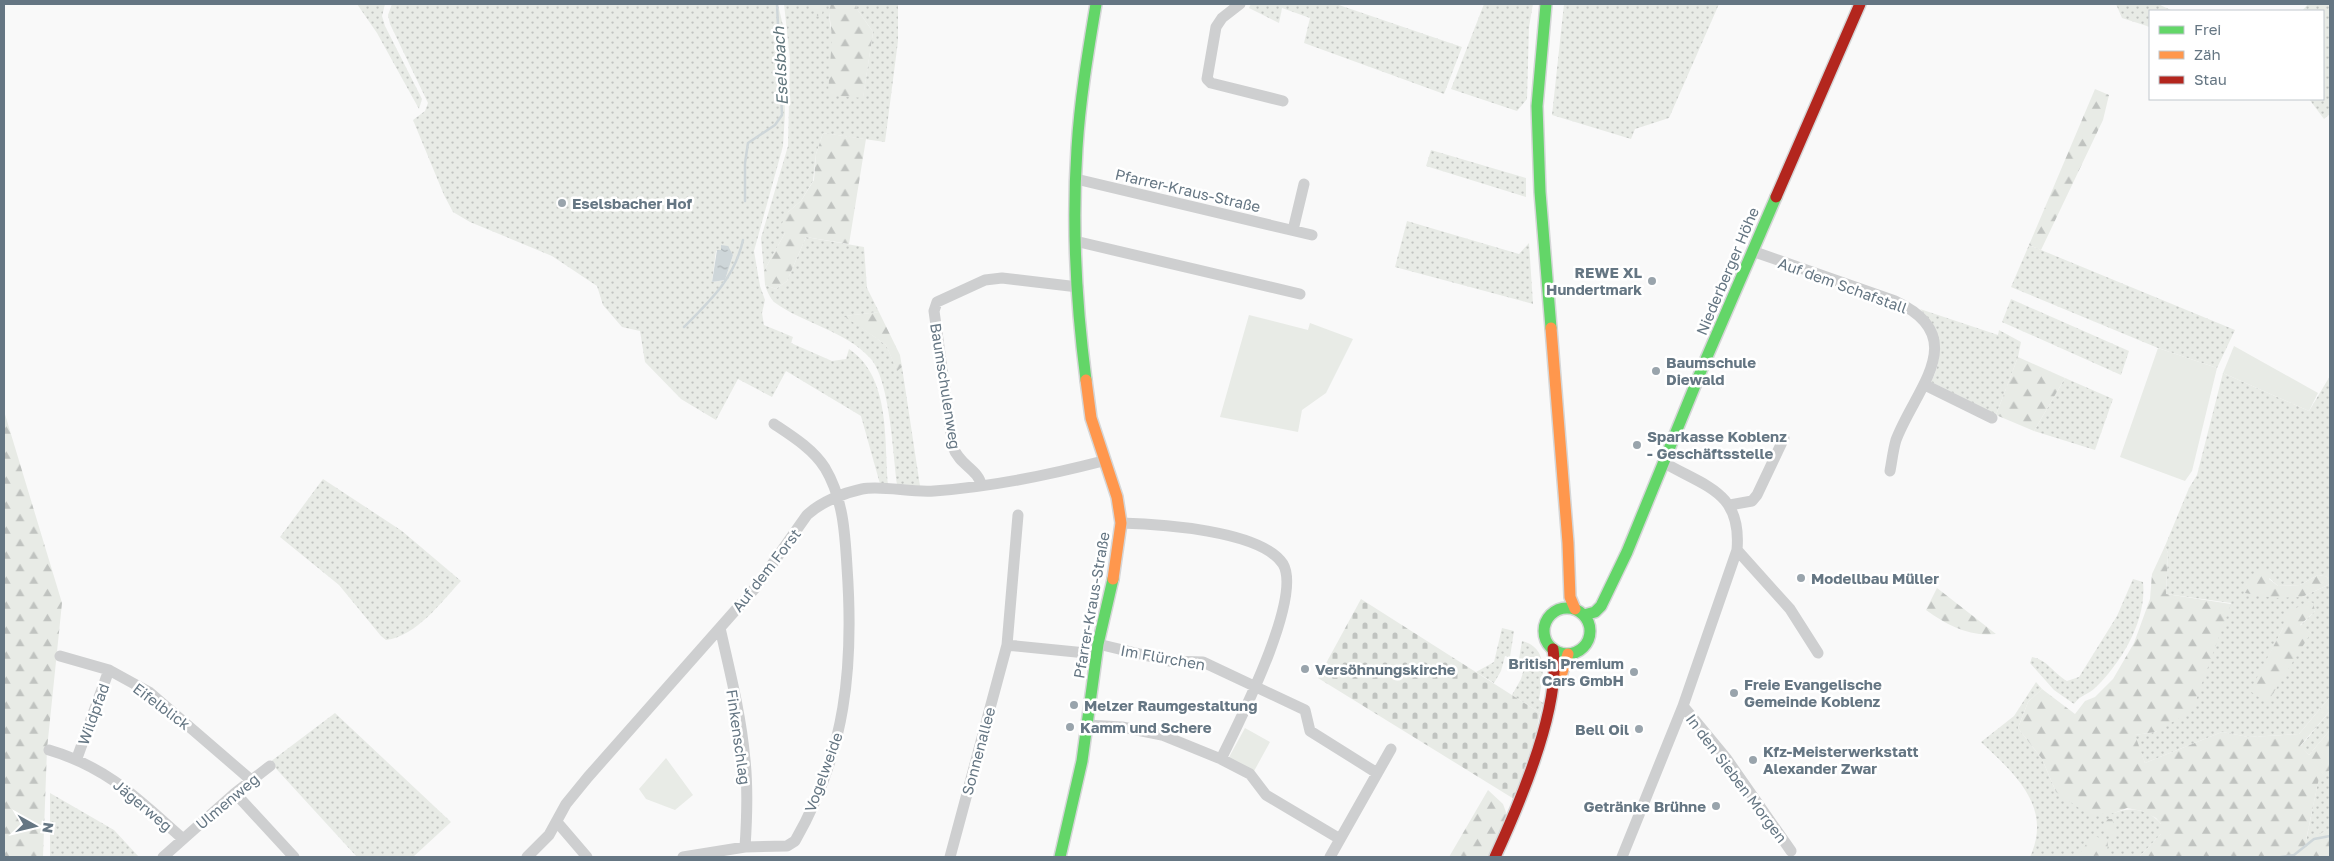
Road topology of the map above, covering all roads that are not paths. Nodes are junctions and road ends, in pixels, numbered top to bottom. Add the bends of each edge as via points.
1 (1096, 4) edge
2 (1240, 4) edge
3 (1546, 4) edge
4 (1860, 4) edge
5 (1283, 101) dead end
6 (1076, 179) junction
7 (1304, 184) dead end
8 (1293, 230) junction
9 (1312, 235) dead end
10 (1076, 241) junction
11 (1752, 251) junction
12 (1078, 286) junction
13 (1300, 294) dead end
14 (1925, 385) junction
15 (1992, 418) dead end
16 (774, 424) dead end
17 (1784, 438) dead end
18 (1103, 461) junction
19 (1663, 462) junction
20 (1890, 471) dead end
21 (981, 485) junction
22 (839, 497) junction
23 (1730, 505) junction
24 (1018, 515) dead end
25 (1121, 523) junction
26 (1566, 531) junction
27 (1737, 550) junction
28 (1627, 552) junction
29 (1558, 609) junction
30 (1579, 612) junction
31 (720, 628) junction
32 (1590, 628) junction
33 (1007, 645) junction
34 (1097, 649) junction
35 (1553, 650) junction
36 (1818, 653) dead end
37 (1568, 654) junction
38 (60, 656) dead end
39 (109, 670) junction
40 (1255, 685) junction
41 (1683, 706) junction
42 (1087, 725) junction
43 (1391, 749) dead end
44 (49, 750) dead end
45 (77, 758) junction
46 (1221, 759) junction
47 (270, 766) dead end
48 (1377, 773) junction
49 (251, 780) junction
50 (235, 793) junction
51 (557, 822) junction
52 (182, 838) junction
53 (1340, 839) junction
54 (745, 848) junction
55 (1791, 851) dead end
56 (163, 857) edge
57 (294, 857) edge
58 (527, 857) edge
59 (587, 857) edge
60 (683, 857) edge
61 (950, 857) edge
62 (1060, 857) edge
63 (1330, 857) edge
64 (1495, 857) edge
65 (1503, 857) edge
66 (1622, 857) edge

1 - 6 street, Pfarrer-Kraus-Straße via 1085,70
2 - 5 street via 1216,27 1207,79 1211,83
3 - 26 street via 1537,106 1540,192
4 - 11 street, Niederberger Höhe
6 - 8 street, Pfarrer-Kraus-Straße
6 - 10 street, Pfarrer-Kraus-Straße
7 - 8 street
8 - 9 street, Pfarrer-Kraus-Straße
10 - 12 street, Pfarrer-Kraus-Straße
10 - 13 street
11 - 14 street, Auf dem Schafstall via 1911,309 1931,331 1936,350
11 - 19 street, Niederberger Höhe
12 - 18 street, Pfarrer-Kraus-Straße via 1088,406
12 - 21 street, Baumschulenweg via 1002,278 985,280 937,302 934,311 953,447 963,464 978,476
14 - 15 street
14 - 20 street, Auf dem Schafstall via 1896,441
16 - 22 street, Vogelweide via 812,453
17 - 23 street via 1757,496 1752,501
18 - 21 street, Auf dem Forst via 1055,473
18 - 25 street, Pfarrer-Kraus-Straße via 1117,497
19 - 23 street via 1711,487
19 - 28 street, Niederberger Höhe
21 - 22 street, Auf dem Forst via 927,492 863,489
22 - 31 street, Auf dem Forst via 816,506 807,515 756,587
22 - 54 street, Vogelweide via 845,541 850,648 846,697 837,740 795,841 787,846
23 - 27 street, In den Sieben Morgen via 1738,537
24 - 33 street, Sonnenallee
25 - 34 street, Pfarrer-Kraus-Straße via 1117,560
25 - 40 street via 1166,524 1204,530 1264,549 1279,559 1287,578 1286,595 1270,651
26 - 29 street via 1562,598
26 - 30 street via 1570,597
27 - 36 street via 1790,609
27 - 41 street, In den Sieben Morgen
28 - 30 street, Niederberger Höhe via 1601,606 1595,612
28 - 32 street, Niederberger Höhe via 1611,602
29 - 30 street
29 - 35 street via 1550,614 1544,626 1545,638
30 - 32 street
31 - 51 street, Auf dem Forst via 588,777 566,804
31 - 54 street, Finkenschlag via 746,761
32 - 37 street via 1589,639 1582,648
33 - 34 street
33 - 61 street, Sonnenallee
34 - 40 street, Im Flürchen via 1169,661 1203,662
34 - 42 street, Pfarrer-Kraus-Straße
35 - 37 street
35 - 64 street via 1555,666 1540,744
37 - 65 street via 1542,756
38 - 39 street, Eifelblick
39 - 45 street, Wildpfad
39 - 49 street, Eifelblick via 164,703
40 - 46 street
40 - 48 street, Im Flürchen via 1305,710 1310,731
41 - 55 street, In den Sieben Morgen via 1726,758
41 - 66 street, In den Sieben Morgen
42 - 46 street via 1122,726 1162,735
42 - 62 street, Pfarrer-Kraus-Straße via 1076,793
43 - 48 street
44 - 45 street, Jägerweg
45 - 52 street, Jägerweg via 120,783
46 - 53 street via 1250,774 1266,795
47 - 49 street, Ulmenweg
48 - 53 street
49 - 50 street, Ulmenweg
50 - 52 street, Ulmenweg
50 - 57 street
51 - 58 street, Auf dem Forst
51 - 59 street
52 - 56 street, Ulmenweg
53 - 63 street
54 - 60 street, Vogelweide

